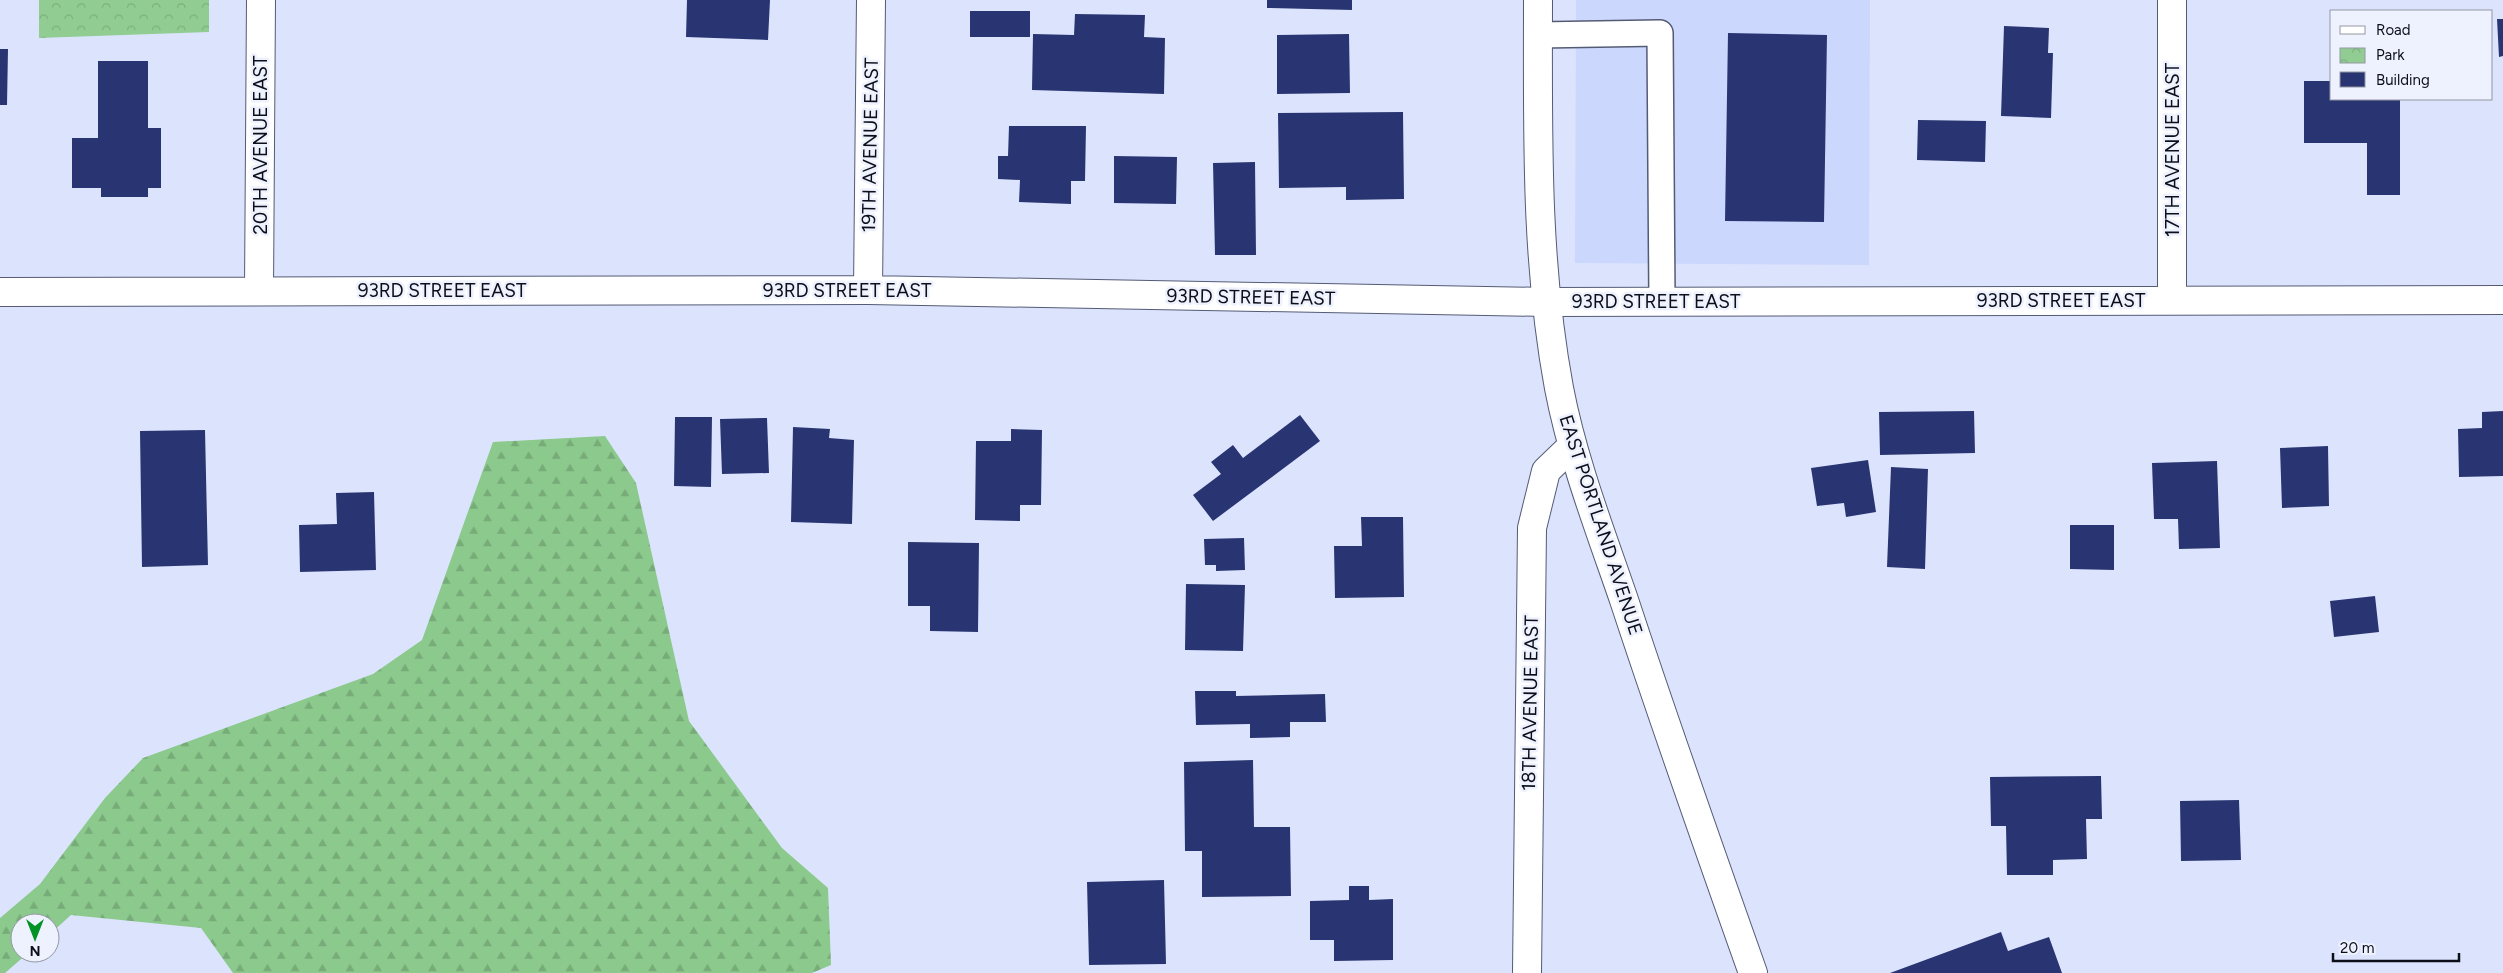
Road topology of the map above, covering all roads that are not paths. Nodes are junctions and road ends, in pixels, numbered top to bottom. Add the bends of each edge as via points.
1 (261, 0) edge
2 (871, 0) edge
3 (1538, 0) edge
4 (2172, 0) edge
5 (1538, 35) junction
6 (259, 290) junction
7 (868, 290) junction
8 (0, 292) edge
9 (2172, 300) junction
10 (2503, 300) edge
11 (1662, 301) junction
12 (1546, 302) junction
13 (1572, 446) junction
14 (1527, 973) edge
15 (1753, 973) edge

1 - 6 street, 20TH AVENUE EAST
2 - 7 street, 19TH AVENUE EAST
3 - 5 street, EAST PORTLAND AVENUE
4 - 9 street, 17TH AVENUE EAST
5 - 11 lane via 1660,33
5 - 12 street, EAST PORTLAND AVENUE via 1538,198
6 - 7 street, 93RD STREET EAST
6 - 8 street, 93RD STREET EAST
7 - 12 street, 93RD STREET EAST
9 - 10 street, 93RD STREET EAST
9 - 11 street, 93RD STREET EAST
11 - 12 street, 93RD STREET EAST
12 - 13 street, EAST PORTLAND AVENUE
13 - 14 street, 18TH AVENUE EAST via 1546,471 1532,528
13 - 15 street, EAST PORTLAND AVENUE via 1662,717

